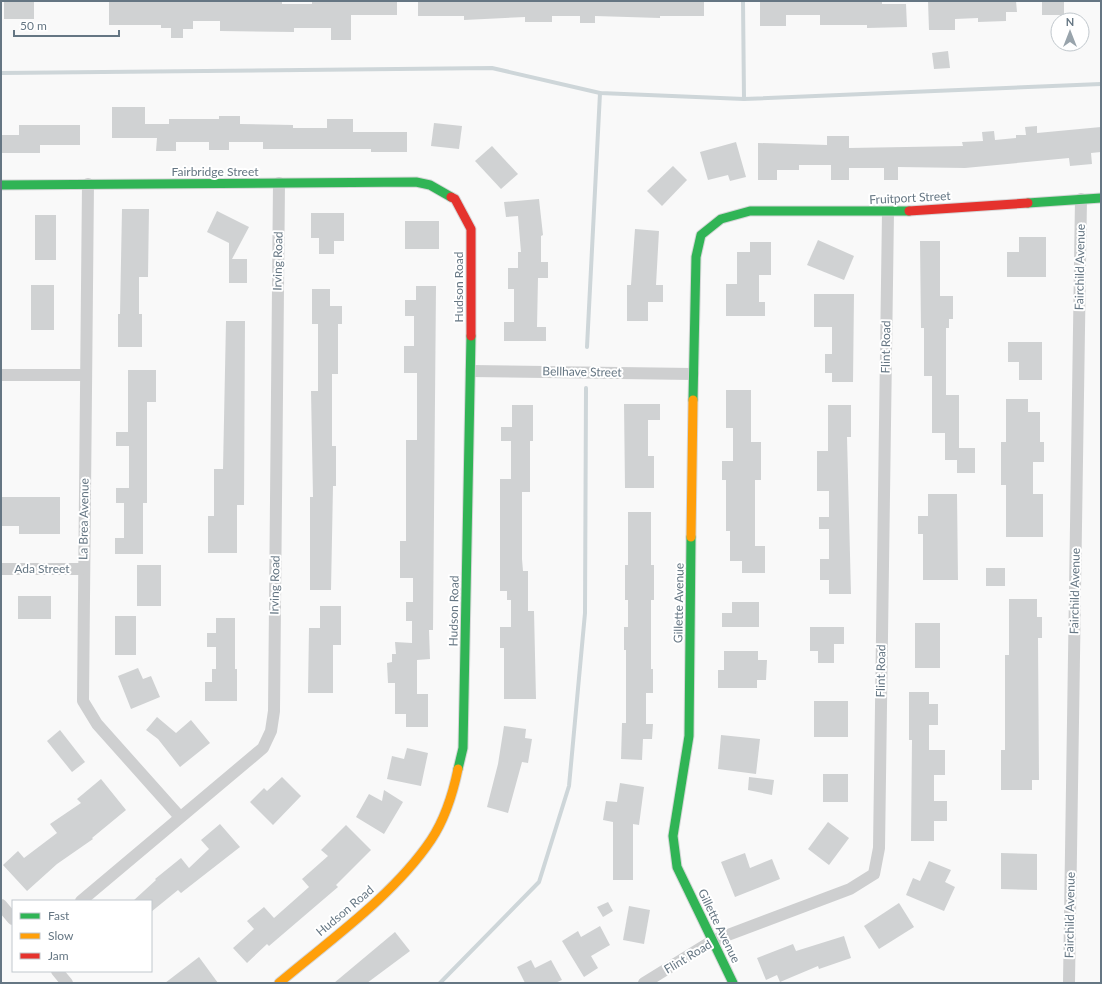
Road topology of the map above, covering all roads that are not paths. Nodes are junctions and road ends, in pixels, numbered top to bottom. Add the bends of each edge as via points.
1 (279, 183) junction
2 (88, 184) junction
3 (1, 185) edge
4 (430, 185) joint
5 (1101, 198) edge
6 (1081, 199) junction
7 (888, 212) junction
8 (721, 219) joint
9 (471, 371) junction
10 (693, 374) junction
11 (1, 375) edge
12 (86, 375) junction
13 (1, 569) edge
14 (83, 569) junction
15 (180, 817) junction
16 (82, 900) edge
17 (1, 905) edge
18 (12, 918) edge
19 (712, 941) junction
20 (58, 972) edge
21 (67, 983) edge
22 (279, 983) edge
23 (644, 983) edge
24 (733, 983) edge
25 (1069, 983) edge

1 - 2 street, Fairbridge Street
1 - 4 street, Fairbridge Street via 416,182
1 - 15 street, Irving Road via 271,731 263,748
2 - 3 street, Fairbridge Street
2 - 12 street, La Brea Avenue
4 - 9 street, Hudson Road via 455,199 471,229
5 - 6 street, Fruitport Street
6 - 7 street, Fruitport Street
6 - 25 street, Fairchild Avenue
7 - 8 street, Fruitport Street via 750,211
7 - 19 street, Flint Road via 878,848 874,874 850,889
8 - 10 street, Gillette Avenue via 701,235 696,257
9 - 10 street, Bellhave Street
9 - 22 street, Hudson Road via 463,748 452,796 432,838 398,883
10 - 19 street, Gillette Avenue via 689,736 673,836 677,867
11 - 12 street
12 - 14 street, La Brea Avenue
13 - 14 street, Ada Street
14 - 15 street, La Brea Avenue via 83,701 97,724
15 - 16 street, Irving Road
17 - 18 street
19 - 23 street, Flint Road
19 - 24 street, Gillette Avenue
20 - 21 street

